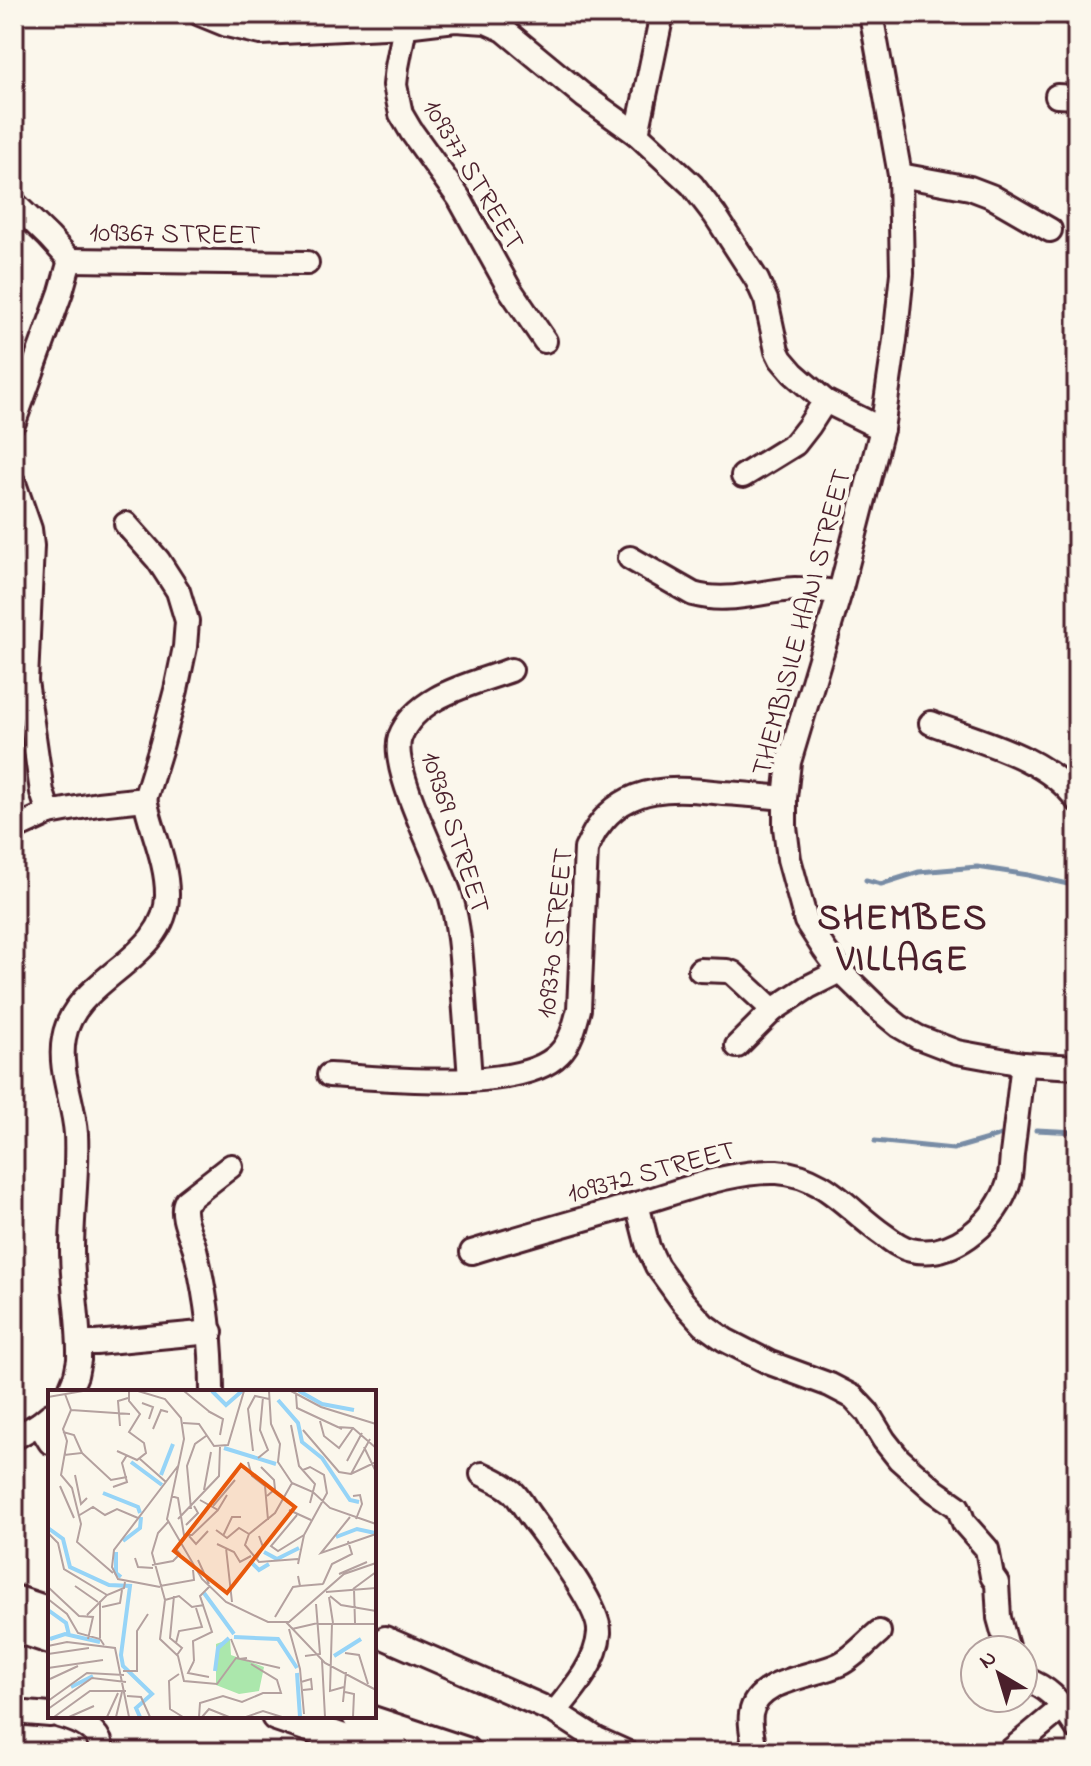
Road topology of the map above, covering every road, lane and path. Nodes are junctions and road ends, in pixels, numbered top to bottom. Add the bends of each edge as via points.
1 (200, 14) edge
2 (662, 14) edge
3 (871, 14) edge
4 (405, 26) junction
5 (637, 134) junction
6 (900, 175) junction
7 (14, 203) edge
8 (1050, 230) dead end
9 (70, 260) junction
10 (307, 263) dead end
11 (545, 341) dead end
12 (825, 401) junction
13 (14, 422) edge
14 (882, 429) junction
15 (743, 476) dead end
16 (14, 483) edge
17 (126, 524) dead end
18 (630, 558) dead end
19 (840, 592) junction
20 (511, 670) dead end
21 (931, 723) dead end
22 (785, 798) junction
23 (145, 799) junction
24 (1077, 800) edge
25 (49, 813) junction
26 (14, 829) edge
27 (700, 970) dead end
28 (840, 971) junction
29 (773, 1010) junction
30 (737, 1046) dead end
31 (1023, 1064) junction
32 (1077, 1067) edge
33 (329, 1075) dead end
34 (470, 1080) junction
35 (231, 1166) dead end
36 (637, 1204) junction
37 (472, 1252) dead end
38 (211, 1332) junction
39 (79, 1343) junction
40 (70, 1390) edge
41 (212, 1390) edge
42 (46, 1427) edge
43 (14, 1438) edge
44 (482, 1474) dead end
45 (14, 1600) edge
46 (48, 1611) edge
47 (14, 1627) edge
48 (879, 1632) dead end
49 (1004, 1634) edge
50 (48, 1638) edge
51 (385, 1638) dead end
52 (1039, 1685) edge
53 (1063, 1707) junction
54 (14, 1712) edge
55 (555, 1712) junction
56 (48, 1715) edge
57 (66, 1718) edge
58 (282, 1718) edge
59 (363, 1718) edge
60 (1077, 1728) edge
61 (102, 1752) edge
62 (382, 1752) edge
63 (466, 1752) edge
64 (626, 1752) edge
65 (755, 1752) edge
66 (1009, 1752) edge

1 - 4 street via 261,33
2 - 5 street
3 - 6 street, THEMBISILE HANI STREET
4 - 5 street via 471,20 504,30
4 - 11 street, 109377 STREET via 395,85 401,114
5 - 12 street via 692,185 715,215 757,280 781,359
6 - 8 street via 980,192
6 - 14 street, THEMBISILE HANI STREET via 902,273
7 - 9 street
9 - 10 street, 109367 STREET
9 - 13 street, 109367 STREET
12 - 14 street
12 - 15 street via 795,444
14 - 19 street, THEMBISILE HANI STREET
16 - 25 street via 31,537 26,681
17 - 23 street via 178,591 187,621 176,690
18 - 19 street via 703,597 741,598 794,589
19 - 22 street, THEMBISILE HANI STREET via 789,762
20 - 34 street, 109369 STREET via 421,708 398,746 413,804 451,898
21 - 24 street via 1027,760 1062,782
22 - 28 street, THEMBISILE HANI STREET via 797,893 806,921
22 - 34 street, 109370 STREET via 658,790 615,809 586,849 581,989 573,1034 559,1054 539,1068
23 - 25 street
23 - 39 street via 166,876 163,917 147,943 84,1000 69,1021 62,1048 76,1133 72,1248
25 - 26 street
27 - 29 street via 733,973
28 - 29 street
28 - 31 street, THEMBISILE HANI STREET via 882,1012 918,1037 957,1052
29 - 30 street
31 - 32 street, THEMBISILE HANI STREET
31 - 36 street, 109372 STREET via 1008,1188 975,1233 954,1245 928,1251 899,1245 817,1181 794,1174 723,1179
33 - 34 street, 109370 STREET
35 - 38 street via 183,1209
36 - 37 street, 109372 STREET
36 - 49 street via 657,1266 704,1325 770,1363 853,1397 899,1459 958,1507 964,1523 987,1549
38 - 39 street
38 - 41 street
39 - 40 street
42 - 43 street
44 - 55 street via 515,1494 552,1543 598,1621 598,1640 585,1673
45 - 46 main road
47 - 50 main road
48 - 65 street via 840,1664 765,1692 751,1710
51 - 55 street
52 - 53 street
53 - 60 street
53 - 66 street
54 - 56 street
55 - 64 street
57 - 61 street via 96,1734
58 - 62 main road
59 - 63 main road

